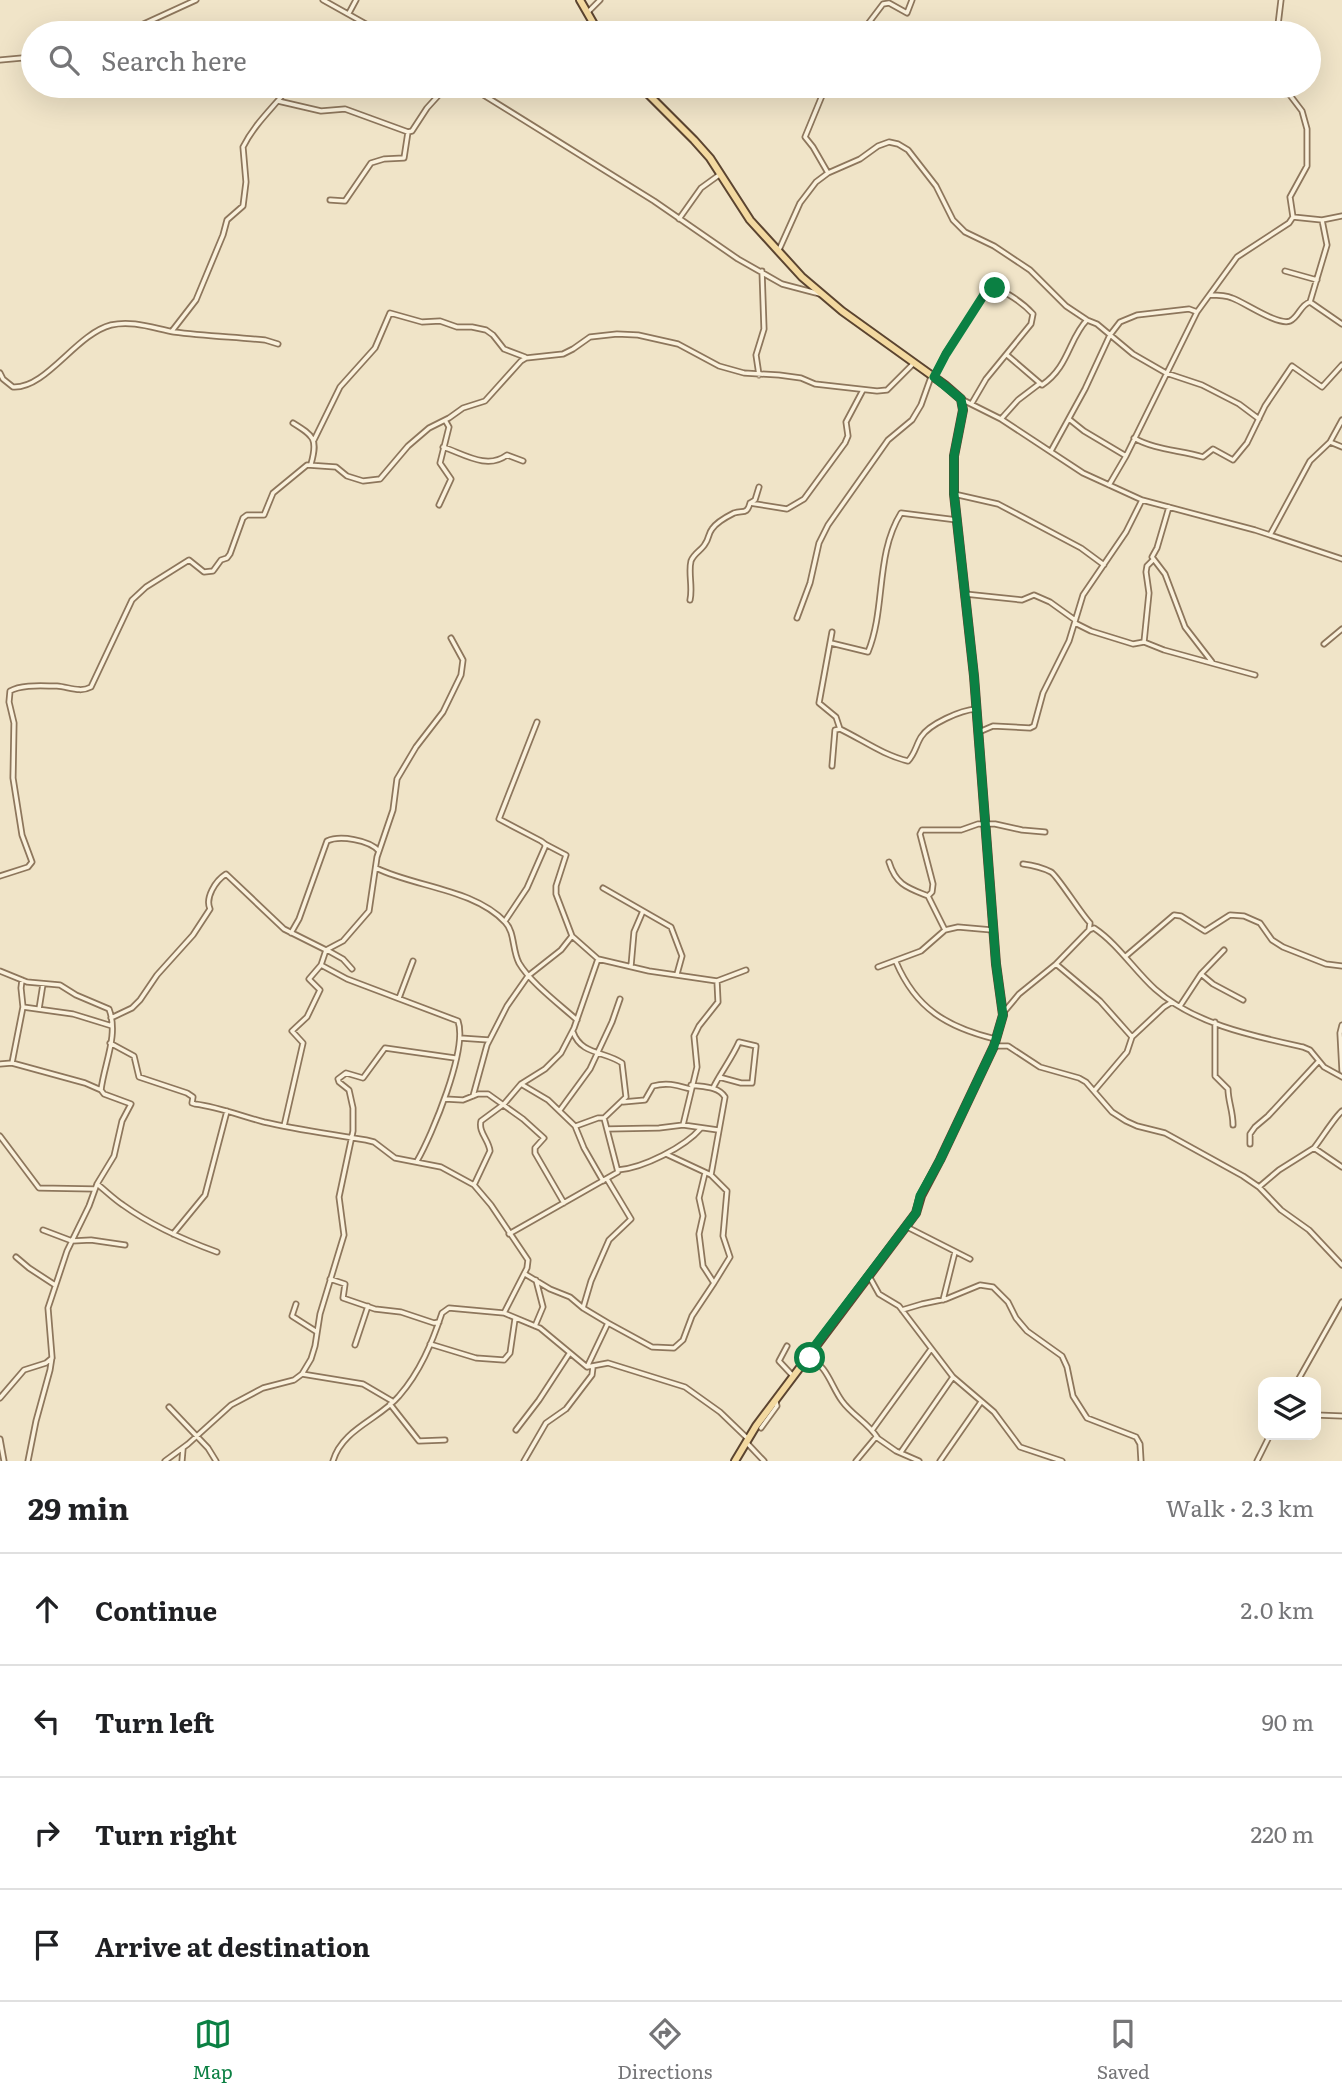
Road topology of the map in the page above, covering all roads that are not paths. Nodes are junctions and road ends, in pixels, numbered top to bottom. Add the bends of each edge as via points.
1 (197, 0) edge
2 (323, 0) edge
3 (356, 0) edge
4 (580, 0) edge
5 (600, 0) edge
6 (912, 0) edge
7 (1280, 0) edge
8 (588, 12) junction
9 (349, 13) junction
10 (151, 21) edge
11 (362, 21) edge
12 (593, 21) edge
13 (870, 21) edge
14 (1278, 21) edge
15 (21, 58) edge
16 (0, 60) edge
17 (281, 98) edge
18 (436, 98) edge
19 (489, 98) edge
20 (652, 98) edge
21 (821, 98) edge
22 (1292, 98) edge
23 (278, 102) junction
24 (408, 132) junction
25 (828, 173) junction
26 (720, 174) junction
27 (330, 200) dead end
28 (1342, 216) edge
29 (1293, 217) junction
30 (679, 219) junction
31 (1322, 220) junction
32 (778, 252) junction
33 (762, 271) junction
34 (1285, 271) dead end
35 (1317, 280) junction
36 (822, 294) junction
37 (1210, 295) junction
38 (1310, 302) junction
39 (1197, 312) junction
40 (1087, 320) junction
41 (1342, 324) edge
42 (172, 331) junction
43 (1110, 335) junction
44 (278, 344) dead end
45 (1007, 355) junction
46 (526, 358) junction
47 (914, 363) junction
48 (1342, 365) edge
49 (0, 373) edge
50 (1166, 373) junction
51 (758, 375) junction
52 (933, 376) junction
53 (1, 382) edge
54 (1039, 384) junction
55 (863, 390) junction
56 (961, 399) junction
57 (972, 403) junction
58 (1000, 419) junction
59 (1069, 419) junction
60 (1259, 419) junction
61 (446, 420) junction
62 (1342, 420) edge
63 (293, 423) dead end
64 (1134, 438) junction
65 (314, 440) junction
66 (1330, 442) junction
67 (443, 447) junction
68 (1342, 447) edge
69 (1051, 452) junction
70 (1126, 456) junction
71 (523, 461) dead end
72 (311, 464) junction
73 (1109, 485) junction
74 (758, 487) dead end
75 (954, 494) junction
76 (1142, 500) junction
77 (750, 503) junction
78 (439, 505) dead end
79 (1169, 508) junction
80 (957, 520) junction
81 (1270, 535) junction
82 (1342, 559) edge
83 (1153, 560) junction
84 (1104, 565) junction
85 (965, 594) junction
86 (690, 600) dead end
87 (797, 618) dead end
88 (1075, 621) junction
89 (1342, 629) edge
90 (832, 632) dead end
91 (451, 638) dead end
92 (1144, 642) junction
93 (830, 643) junction
94 (1324, 644) dead end
95 (1212, 663) junction
96 (1255, 676) dead end
97 (976, 709) junction
98 (537, 722) dead end
99 (840, 729) junction
100 (978, 733) junction
101 (832, 766) dead end
102 (985, 825) junction
103 (1045, 832) dead end
104 (545, 844) junction
105 (379, 850) junction
106 (889, 862) dead end
107 (1023, 864) dead end
108 (376, 868) junction
109 (0, 876) edge
110 (603, 888) dead end
111 (928, 896) junction
112 (643, 911) junction
113 (505, 921) junction
114 (945, 930) junction
115 (994, 930) junction
116 (1089, 930) junction
117 (291, 933) junction
118 (572, 936) junction
119 (327, 950) junction
120 (1224, 950) dead end
121 (1126, 957) junction
122 (598, 959) junction
123 (413, 961) dead end
124 (896, 962) junction
125 (1056, 964) junction
126 (321, 965) junction
127 (631, 966) junction
128 (1342, 966) edge
129 (878, 967) dead end
130 (352, 969) dead end
131 (746, 970) dead end
132 (0, 971) edge
133 (677, 974) junction
134 (1201, 974) junction
135 (528, 976) junction
136 (22, 980) junction
137 (717, 981) junction
138 (43, 984) junction
139 (399, 998) junction
140 (620, 999) dead end
141 (1243, 1000) dead end
142 (1173, 1002) junction
143 (1180, 1006) junction
144 (23, 1007) junction
145 (39, 1009) junction
146 (1003, 1015) junction
147 (111, 1017) junction
148 (577, 1021) junction
149 (1215, 1021) junction
150 (1342, 1025) edge
151 (112, 1026) junction
152 (573, 1032) junction
153 (1132, 1037) junction
154 (459, 1038) junction
155 (489, 1040) junction
156 (110, 1043) junction
157 (995, 1043) junction
158 (596, 1055) junction
159 (455, 1058) junction
160 (1318, 1062) junction
161 (12, 1063) junction
162 (0, 1064) edge
163 (1342, 1074) edge
164 (719, 1077) junction
165 (521, 1084) junction
166 (691, 1087) junction
167 (713, 1088) junction
168 (101, 1090) junction
169 (1094, 1091) junction
170 (473, 1096) junction
171 (445, 1099) junction
172 (621, 1102) junction
173 (504, 1104) junction
174 (560, 1110) junction
175 (227, 1111) junction
176 (1342, 1111) edge
177 (604, 1118) junction
178 (683, 1125) junction
179 (1233, 1125) dead end
180 (284, 1126) junction
181 (575, 1126) junction
182 (701, 1128) junction
183 (607, 1129) junction
184 (718, 1130) junction
185 (0, 1136) edge
186 (351, 1137) junction
187 (1250, 1144) dead end
188 (1314, 1148) junction
189 (666, 1154) junction
190 (417, 1161) junction
191 (1342, 1167) edge
192 (618, 1170) junction
193 (705, 1172) junction
194 (711, 1175) junction
195 (605, 1180) junction
196 (474, 1185) junction
197 (96, 1187) junction
198 (1259, 1187) junction
199 (564, 1203) junction
200 (907, 1227) junction
201 (43, 1230) dead end
202 (173, 1234) junction
203 (509, 1234) junction
204 (72, 1241) junction
205 (125, 1245) dead end
206 (217, 1252) dead end
207 (955, 1252) junction
208 (16, 1257) dead end
209 (970, 1259) dead end
210 (1342, 1265) edge
211 (525, 1273) junction
212 (869, 1276) junction
213 (329, 1279) junction
214 (534, 1279) junction
215 (714, 1283) junction
216 (55, 1285) junction
217 (943, 1300) junction
218 (1342, 1302) edge
219 (296, 1304) dead end
220 (368, 1306) junction
221 (583, 1308) junction
222 (902, 1310) junction
223 (504, 1313) junction
224 (515, 1319) junction
225 (439, 1322) junction
226 (608, 1323) junction
227 (535, 1326) junction
228 (317, 1332) junction
229 (430, 1344) junction
230 (355, 1345) dead end
231 (788, 1346) dead end
232 (931, 1349) junction
233 (569, 1354) junction
234 (52, 1357) junction
235 (804, 1360) junction
236 (587, 1367) junction
237 (593, 1367) junction
238 (302, 1374) junction
239 (793, 1376) junction
240 (953, 1377) junction
241 (1300, 1377) edge
242 (0, 1398) edge
243 (775, 1400) junction
244 (391, 1402) junction
245 (981, 1402) junction
246 (169, 1406) dead end
247 (1321, 1415) edge
248 (1342, 1416) edge
249 (761, 1428) dead end
250 (516, 1430) dead end
251 (873, 1430) junction
252 (755, 1433) dead end
253 (197, 1437) junction
254 (877, 1437) junction
255 (0, 1439) edge
256 (445, 1440) dead end
257 (1267, 1440) edge
258 (747, 1441) junction
259 (183, 1449) junction
260 (901, 1452) junction
261 (4, 1461) edge
262 (28, 1461) edge
263 (165, 1461) edge
264 (182, 1461) edge
265 (216, 1461) edge
266 (333, 1461) edge
267 (524, 1461) edge
268 (735, 1461) edge
269 (764, 1461) edge
270 (856, 1461) edge
271 (919, 1461) edge
272 (940, 1461) edge
273 (1062, 1461) edge
274 (1141, 1461) edge
275 (1256, 1461) edge

1 - 10 street
2 - 9 street
3 - 9 street
4 - 8 main road
5 - 8 street
6 - 13 street via 907,13 883,4
7 - 14 street
8 - 12 main road
9 - 11 street
15 - 16 street
17 - 23 street
18 - 24 street
19 - 30 street
20 - 26 main road
21 - 25 street via 804,137
22 - 29 street via 1307,129 1307,166 1290,197
23 - 24 street via 321,111 345,109
23 - 42 street via 245,143 243,206 227,220 197,300
24 - 27 street via 404,158 371,163 345,201
25 - 32 street via 808,190
25 - 40 street via 883,143 904,147 940,191 957,226 1030,270
26 - 30 street via 701,188
26 - 32 main road
28 - 31 street
29 - 31 street
29 - 37 street via 1237,257
30 - 33 street
31 - 35 street via 1327,245
32 - 36 main road
33 - 36 street via 782,284
33 - 51 street via 764,329 756,355
34 - 35 street
35 - 38 street
36 - 47 main road
37 - 38 street via 1236,299 1286,322
37 - 39 street
38 - 41 street
39 - 43 street via 1137,315 1120,322
39 - 50 street
40 - 43 street
40 - 54 street via 1059,367
42 - 44 street
42 - 53 street via 128,323 107,327 82,340 30,384 16,387
43 - 50 street
43 - 59 street
45 - 52 street via 1031,324 1033,314 990,287
45 - 54 street
45 - 57 street
46 - 51 street via 563,354 590,337 638,335 678,344 719,366
46 - 61 street via 485,401
46 - 65 street via 504,349 485,330 440,321 422,323 390,313 375,348 340,387
47 - 52 main road
47 - 55 street via 887,390
48 - 60 street via 1324,387 1292,366
49 - 53 street
50 - 60 street via 1202,385
50 - 64 street
51 - 55 street via 790,376
52 - 56 main road
52 - 87 street via 912,420 888,440 828,525
54 - 58 street
55 - 77 street via 846,422 845,443 804,499 787,509
56 - 57 street
56 - 75 main road
57 - 58 street
58 - 69 street
59 - 69 street
59 - 70 street
60 - 64 street via 1233,460 1213,449 1203,457 1188,455
61 - 67 street via 449,427
61 - 72 street via 431,426 408,446 380,479 363,481 336,467
62 - 66 street
63 - 65 street
64 - 70 street
65 - 72 street
66 - 68 street
66 - 81 street via 1310,461
67 - 71 street via 486,463 507,455
67 - 78 street via 440,463 451,479
69 - 73 street
70 - 73 street
72 - 109 street via 274,493 264,515 245,516 229,556 213,571 204,572 188,560 139,593 123,615 91,687 84,691 56,686 10,691 13,778 22,835 32,862
73 - 76 street
74 - 77 street
75 - 80 main road
75 - 84 street via 998,504 1082,548
76 - 79 street
76 - 84 street
77 - 86 street via 744,513 718,523 691,561
79 - 81 street
79 - 83 street
80 - 85 main road
80 - 93 street via 901,513 886,553 868,650
81 - 82 street
83 - 92 street via 1146,572 1149,593
83 - 95 street via 1165,575 1185,627
84 - 88 street via 1083,595
85 - 88 street via 1022,600 1034,595
85 - 97 main road
88 - 92 street via 1133,644
88 - 100 street via 1043,693 1034,726 992,726
89 - 94 street
90 - 93 street
91 - 105 street via 463,660 461,675 443,712 397,779 393,810
92 - 95 street
93 - 99 street via 819,703 836,717
95 - 96 street
97 - 99 street via 954,715 925,732 908,761
97 - 100 main road
98 - 104 street via 499,819
99 - 101 street via 835,730
100 - 102 main road
102 - 103 street
102 - 111 street via 920,831 933,884
102 - 115 main road
104 - 113 street via 527,888
104 - 118 street via 566,855 555,888
105 - 108 street
105 - 117 street via 367,843 327,841
106 - 111 street via 897,880
107 - 116 street via 1053,874 1090,923
108 - 113 street via 471,899
108 - 119 street via 369,911 343,941
110 - 112 street
111 - 114 street
112 - 127 street via 634,932
112 - 133 street via 673,930 682,956
113 - 135 street via 515,955
114 - 115 street
114 - 124 street via 921,951
115 - 146 main road
116 - 121 street via 1096,929
116 - 125 street
117 - 119 street
117 - 147 street via 226,874 209,897 210,909 193,935 138,1003
118 - 122 street
118 - 135 street
119 - 126 street
119 - 130 street
120 - 134 street
121 - 128 street via 1174,915 1205,931 1234,915 1260,923 1283,947
121 - 142 street
122 - 127 street
122 - 148 street
123 - 139 street
124 - 129 street
124 - 157 street via 926,1008
125 - 146 street via 1019,994
125 - 153 street via 1100,1001
126 - 139 street
126 - 180 street via 309,979 320,992 307,1017 292,1031 303,1043
127 - 133 street
131 - 137 street
132 - 136 street
133 - 137 street
134 - 141 street
134 - 143 street
135 - 148 street
135 - 155 street
136 - 138 street
136 - 144 street
137 - 166 street via 718,1002 694,1036 697,1067
138 - 145 street
138 - 147 street via 60,985 104,1005
139 - 154 street via 454,1018 460,1025
140 - 158 street
142 - 143 street
142 - 153 street
143 - 149 street
144 - 145 street
144 - 161 street
145 - 151 street
146 - 157 main road
147 - 151 street
148 - 152 street
149 - 160 street via 1248,1035 1303,1047
149 - 179 street via 1215,1076 1228,1089
150 - 163 street
151 - 156 street
152 - 158 street via 578,1043
152 - 165 street via 545,1069
153 - 169 street via 1127,1052
154 - 155 street
154 - 159 street
155 - 170 street
156 - 168 street
156 - 175 street via 134,1056 139,1077 187,1093 193,1097 192,1103
157 - 169 street via 1040,1067 1079,1078
157 - 200 main road
158 - 172 street via 622,1063 626,1095
158 - 174 street
159 - 171 street
159 - 186 street via 385,1048 363,1078 346,1073 340,1076 352,1103
160 - 163 street
160 - 187 street via 1255,1127
161 - 162 street
161 - 168 street
164 - 164 street via 739,1042 756,1046 752,1083
164 - 167 street
165 - 173 street
165 - 174 street
166 - 167 street
166 - 172 street via 664,1083 653,1086 645,1100
166 - 178 street
167 - 184 street via 725,1097
168 - 197 street via 131,1104 114,1156
169 - 198 street via 1126,1121 1182,1141
170 - 171 street
170 - 173 street via 488,1094
171 - 190 street
172 - 177 street
173 - 196 street via 481,1121 489,1151
173 - 199 street via 543,1136 535,1153
174 - 181 street
175 - 180 street
175 - 202 street via 205,1195
176 - 188 street
177 - 181 street
177 - 183 street
178 - 182 street
178 - 183 street
180 - 186 street
181 - 195 street
182 - 184 street
182 - 189 street
183 - 192 street
184 - 194 street
185 - 197 street via 39,1188
186 - 190 street via 374,1142 399,1159
186 - 213 street via 339,1197 344,1235
188 - 191 street
188 - 198 street
189 - 192 street
189 - 193 street
190 - 196 street via 441,1167
192 - 195 street
193 - 194 street
193 - 215 street via 699,1234 703,1266
194 - 215 street via 727,1191 723,1236 730,1254
195 - 199 street
195 - 221 street via 631,1220 609,1240
196 - 203 street
197 - 202 street
197 - 204 street
198 - 210 street
199 - 203 street
200 - 207 street
200 - 212 main road
201 - 204 street
202 - 206 street
203 - 211 street via 526,1256
204 - 205 street
204 - 216 street
207 - 209 street
207 - 217 street
208 - 216 street
211 - 214 street
211 - 223 street
212 - 222 street via 879,1294
212 - 235 main road
213 - 220 street via 345,1284 343,1298
213 - 228 street
214 - 221 street
214 - 227 street via 543,1307
215 - 226 street via 674,1348 652,1347
216 - 234 street via 48,1314
217 - 222 street
217 - 274 street via 980,1284 993,1287 1027,1331 1062,1356 1073,1395 1087,1418 1136,1437
218 - 241 street
219 - 228 street via 292,1316
220 - 225 street
220 - 230 street
221 - 226 street
222 - 232 street
223 - 224 street
223 - 225 street via 446,1308
224 - 227 street
224 - 229 street via 506,1359 476,1358
225 - 229 street
226 - 236 street
227 - 233 street
228 - 238 street
229 - 244 street via 416,1375
231 - 239 street via 779,1361
232 - 240 street
232 - 251 street
233 - 236 street
233 - 250 street
234 - 242 street via 24,1370
234 - 262 street
235 - 239 main road
235 - 251 street via 812,1358 821,1366 844,1404
236 - 237 street
237 - 258 street via 608,1363 685,1387 720,1412
237 - 267 street via 566,1409 545,1423
238 - 244 street via 363,1384
238 - 253 street via 239,1400
239 - 243 main road
240 - 245 street
240 - 260 street
243 - 249 street via 777,1406
243 - 258 main road
244 - 256 street via 419,1441
244 - 266 street via 349,1437
245 - 272 street
245 - 273 street via 1020,1447
246 - 253 street
247 - 248 street
251 - 254 street
252 - 258 street
253 - 259 street
253 - 265 street
254 - 260 street
254 - 270 street
255 - 261 street
257 - 275 street
258 - 268 main road
258 - 269 street
259 - 263 street
259 - 264 street
260 - 271 street

